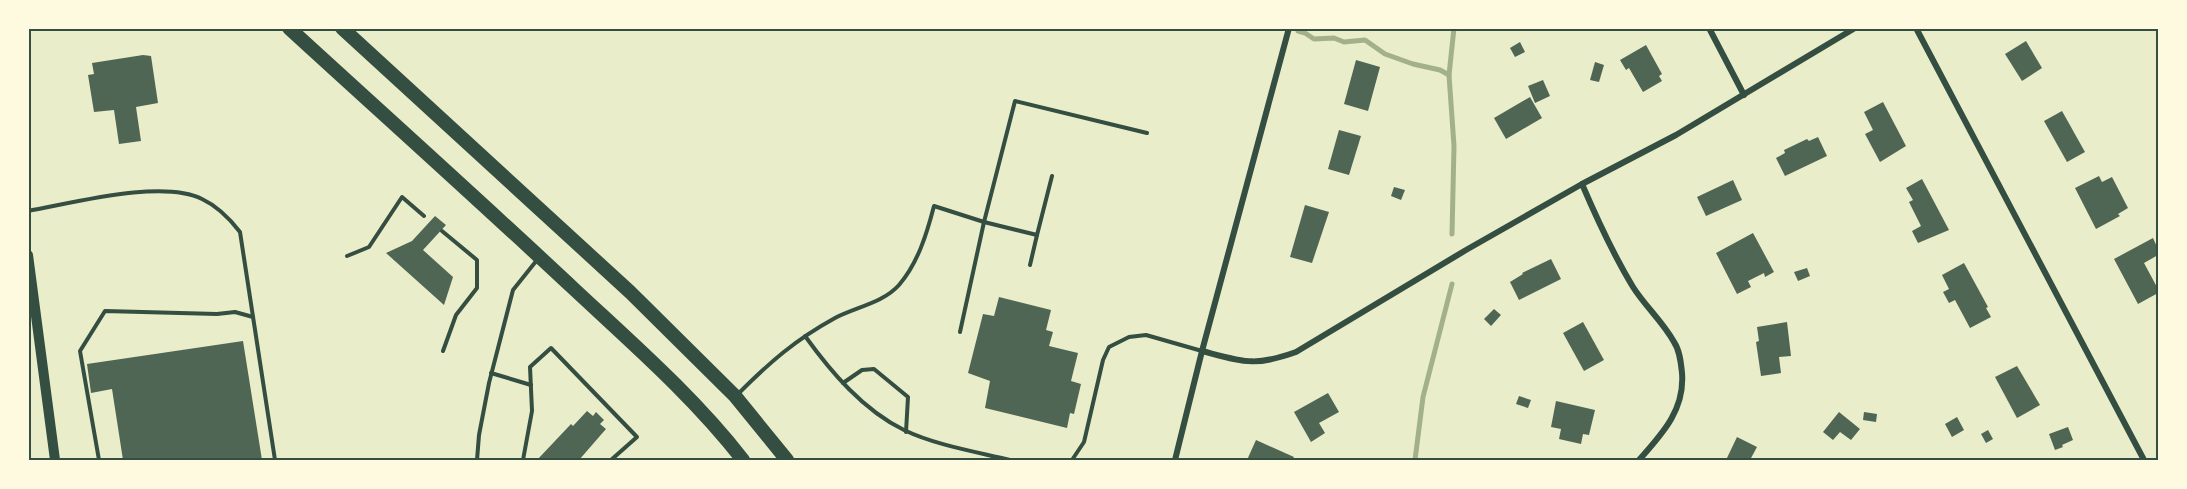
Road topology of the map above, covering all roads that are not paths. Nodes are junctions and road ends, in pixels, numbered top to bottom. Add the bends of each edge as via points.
1 (289, 28) edge
2 (342, 28) edge
3 (1288, 28) edge
4 (1709, 28) edge
5 (1856, 28) edge
6 (1916, 28) edge
7 (1744, 94) junction
8 (1147, 134) dead end
9 (1052, 176) dead end
10 (1582, 184) junction
11 (28, 211) edge
12 (424, 216) dead end
13 (984, 222) junction
14 (442, 231) dead end
15 (1037, 235) junction
16 (28, 255) edge
17 (347, 256) dead end
18 (540, 257) junction
19 (1030, 265) dead end
20 (253, 317) junction
21 (960, 332) dead end
22 (805, 336) junction
23 (443, 351) dead end
24 (1202, 351) junction
25 (491, 373) junction
26 (843, 383) junction
27 (531, 385) junction
28 (735, 396) junction
29 (906, 432) junction
30 (55, 460) edge
31 (99, 460) edge
32 (275, 460) edge
33 (477, 460) edge
34 (523, 460) edge
35 (611, 460) edge
36 (743, 460) edge
37 (787, 460) edge
38 (1010, 460) edge
39 (1072, 460) edge
40 (1175, 460) edge
41 (1639, 460) edge
42 (2144, 460) edge

1 - 18 highway
2 - 28 highway via 630,292
3 - 24 street
4 - 7 street
5 - 7 street
6 - 42 street
7 - 10 street
8 - 13 lane via 1015,101
9 - 15 lane
10 - 24 street via 1296,352 1253,363
10 - 41 street via 1614,255 1675,343 1681,361 1682,396 1676,414
11 - 20 lane via 160,191 177,191 202,199 240,232
12 - 17 lane via 402,197 369,247
13 - 15 lane
13 - 21 lane
13 - 22 lane via 934,206 909,273 897,287 870,305
14 - 23 lane via 477,260 477,288 456,315
15 - 19 lane
16 - 30 street
18 - 25 lane via 513,290
18 - 36 highway via 693,402
20 - 31 lane via 235,312 105,311 80,351
20 - 32 lane
22 - 26 lane
22 - 28 lane
24 - 39 lane via 1146,335 1109,346 1084,442
24 - 40 street
25 - 27 lane
25 - 33 lane
26 - 29 lane
26 - 29 lane via 862,370 874,369 908,397
27 - 34 lane via 532,411
27 - 35 lane via 530,367 551,348 637,437
28 - 37 highway
29 - 38 lane

